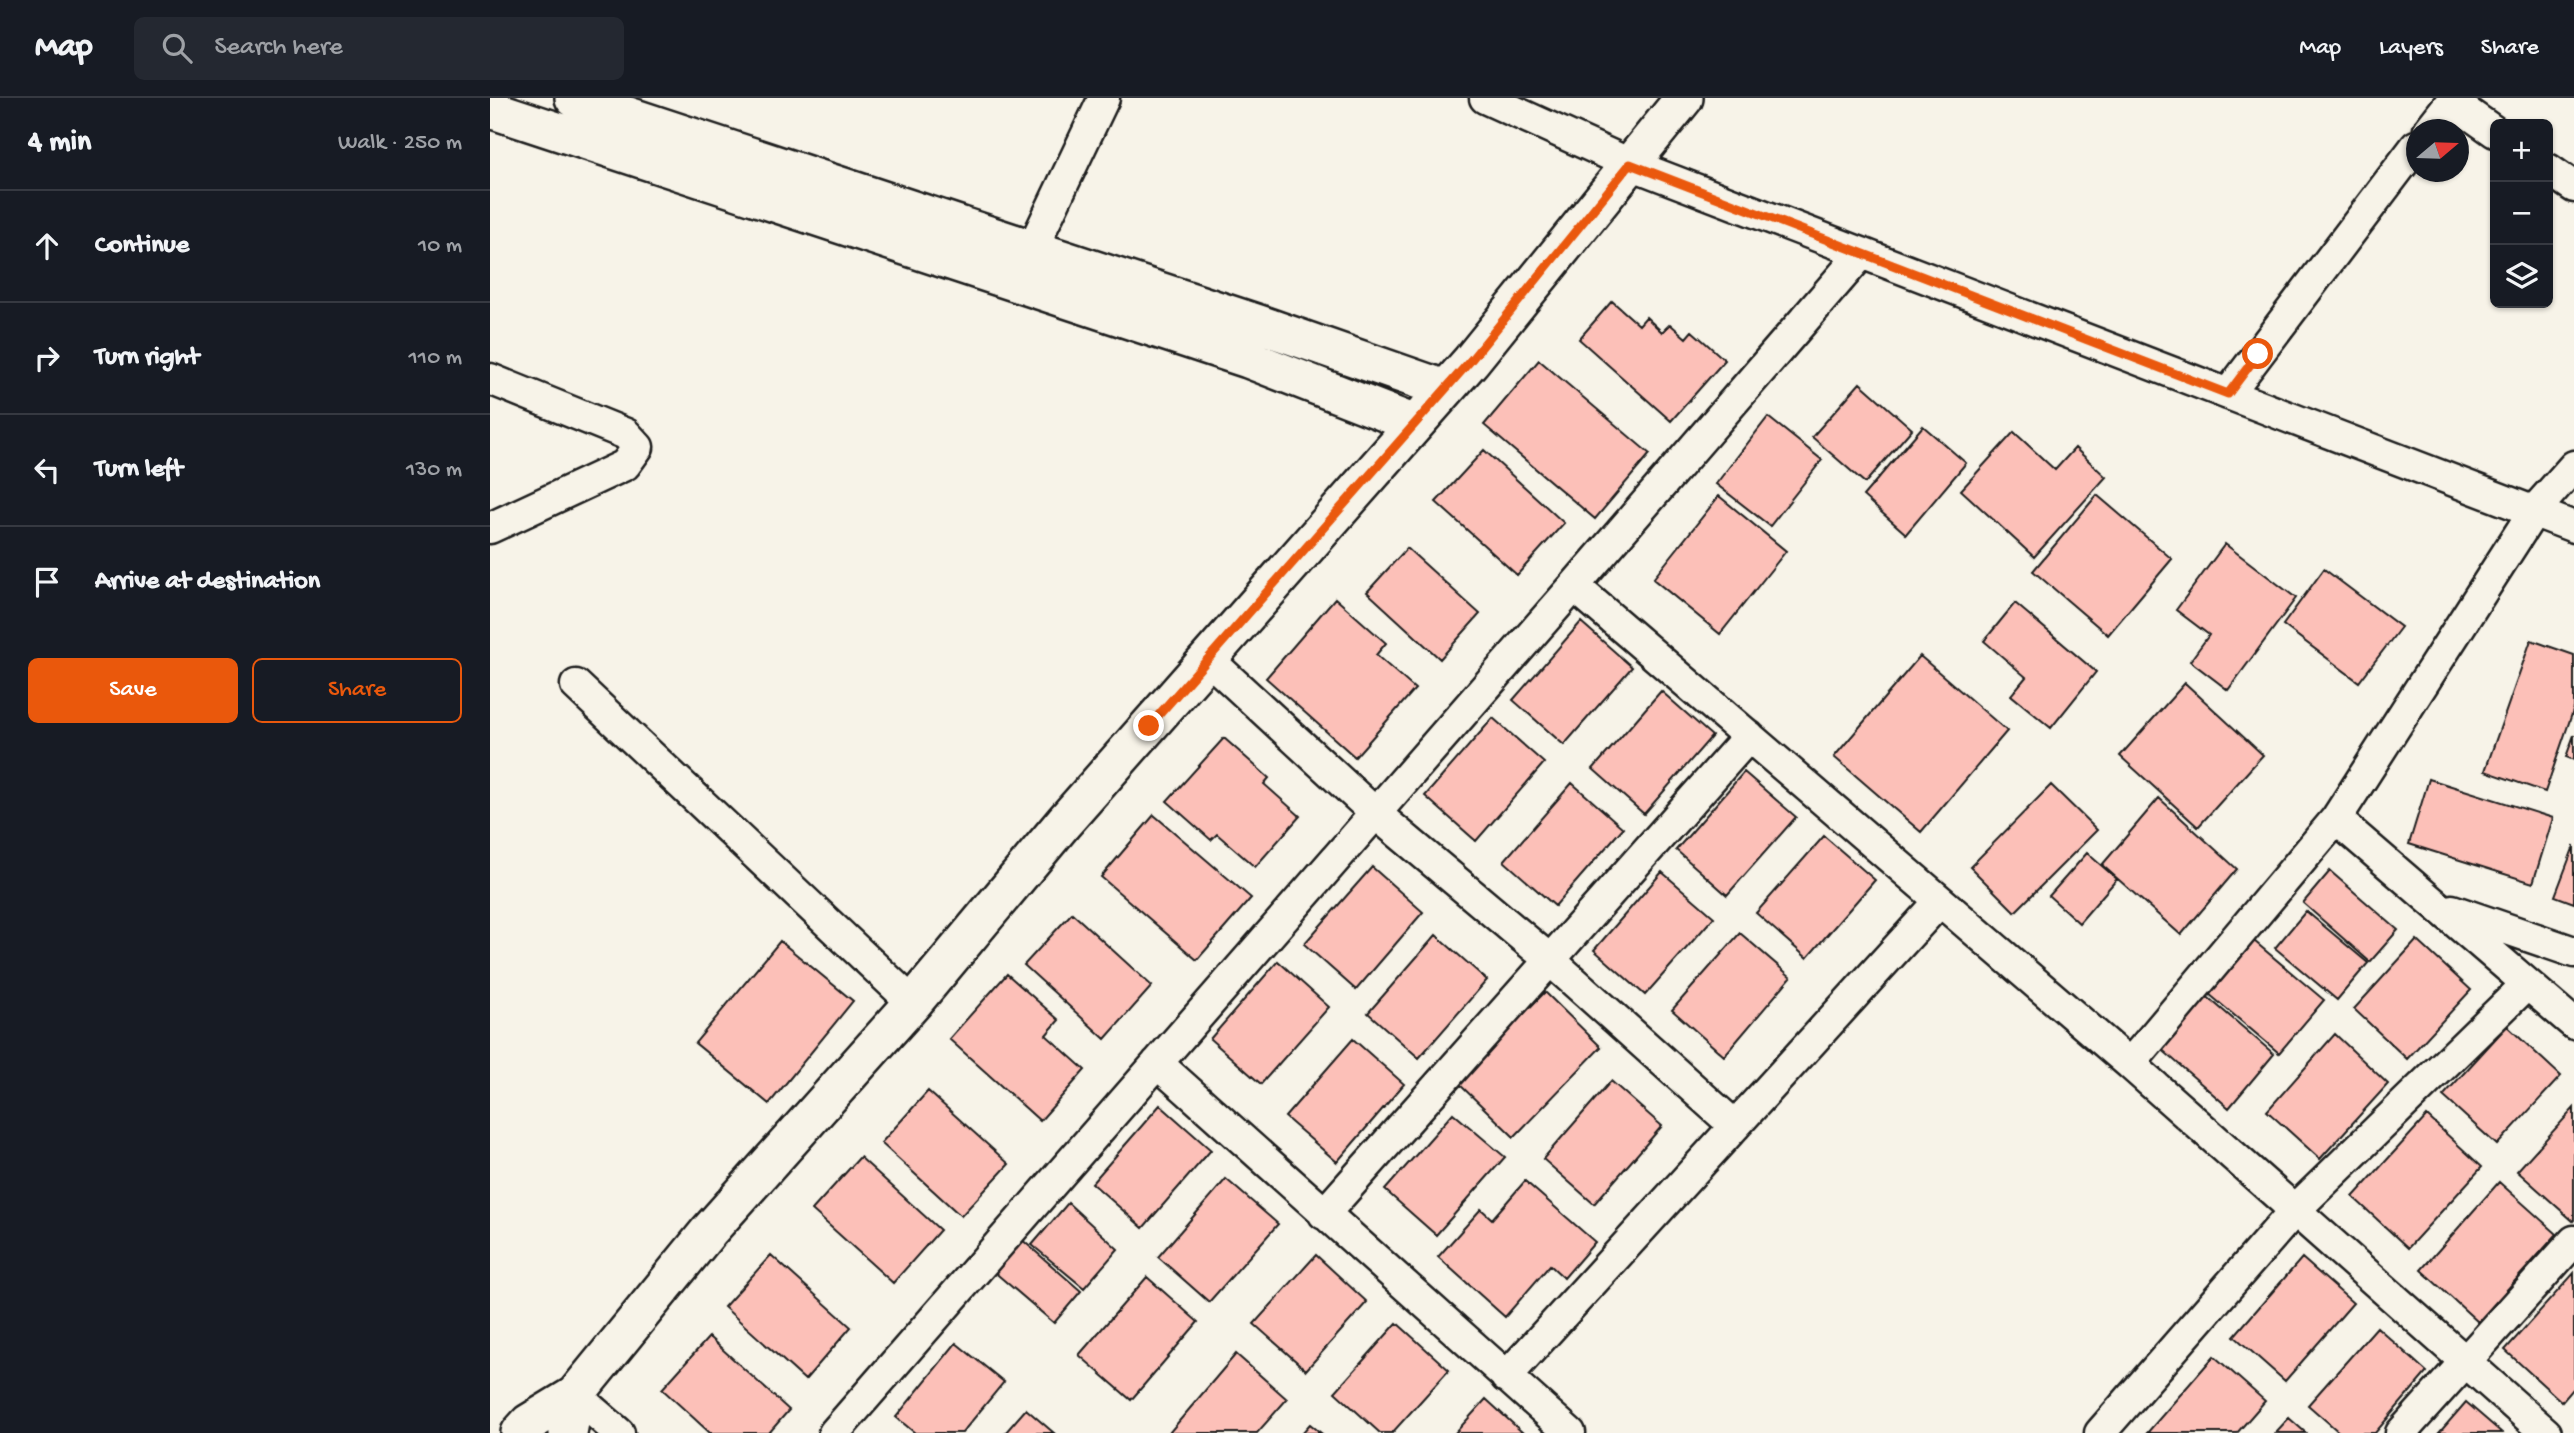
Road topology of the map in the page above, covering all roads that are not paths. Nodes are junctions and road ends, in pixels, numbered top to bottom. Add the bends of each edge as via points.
1 (574, 98) edge
2 (1104, 98) edge
3 (1485, 98) edge
4 (1684, 98) edge
5 (2452, 100) edge
6 (490, 109) edge
7 (2438, 119) edge
8 (2490, 128) edge
9 (2406, 160) edge
10 (1630, 164) junction
11 (2553, 172) edge
12 (2574, 187) edge
13 (1032, 249) junction
14 (1862, 253) junction
15 (490, 379) edge
16 (1445, 389) junction
17 (2228, 394) junction
18 (1415, 424) junction
19 (2574, 466) edge
20 (2533, 511) junction
21 (2574, 527) edge
22 (490, 528) edge
23 (1574, 586) junction
24 (1208, 659) junction
25 (576, 685) dead end
26 (1749, 736) junction
27 (1375, 813) junction
28 (2336, 819) junction
29 (1940, 901) junction
30 (2435, 905) junction
31 (2574, 952) edge
32 (1550, 960) junction
33 (2528, 984) junction
34 (913, 1003) junction
35 (2574, 1024) edge
36 (1157, 1063) junction
37 (2130, 1064) junction
38 (1735, 1126) junction
39 (2295, 1210) junction
40 (1324, 1214) junction
41 (2574, 1241) edge
42 (2465, 1361) junction
43 (1506, 1377) junction
44 (575, 1395) junction
45 (520, 1433) edge
46 (568, 1433) edge
47 (619, 1433) edge
48 (834, 1433) edge
49 (1570, 1433) edge
50 (2100, 1433) edge
51 (2401, 1433) edge
52 (2546, 1433) edge

1 - 13 street
2 - 13 street
3 - 10 street
4 - 10 street
5 - 7 street
5 - 8 street
6 - 18 street via 1248,359
9 - 17 street
10 - 14 street
10 - 16 street
11 - 12 street
13 - 16 street
14 - 17 street
14 - 23 street
15 - 22 street via 626,435 638,447 625,465
16 - 18 street
17 - 20 street
18 - 24 street
19 - 20 street
20 - 21 street
20 - 28 street
23 - 26 street
23 - 27 street
24 - 27 street
24 - 34 street
25 - 34 street
26 - 29 street
26 - 32 street
27 - 32 street
27 - 36 street
28 - 30 street
28 - 37 street
29 - 37 street
29 - 38 street
30 - 31 street
30 - 33 street
32 - 38 street
32 - 40 street
33 - 35 street
33 - 39 street
34 - 44 street via 709,1231
36 - 40 street
36 - 48 street
37 - 39 street
38 - 43 street
39 - 42 street
39 - 50 street
40 - 43 street
41 - 42 street
42 - 51 street
42 - 52 street
43 - 49 street
44 - 45 street
44 - 46 street
44 - 47 street

